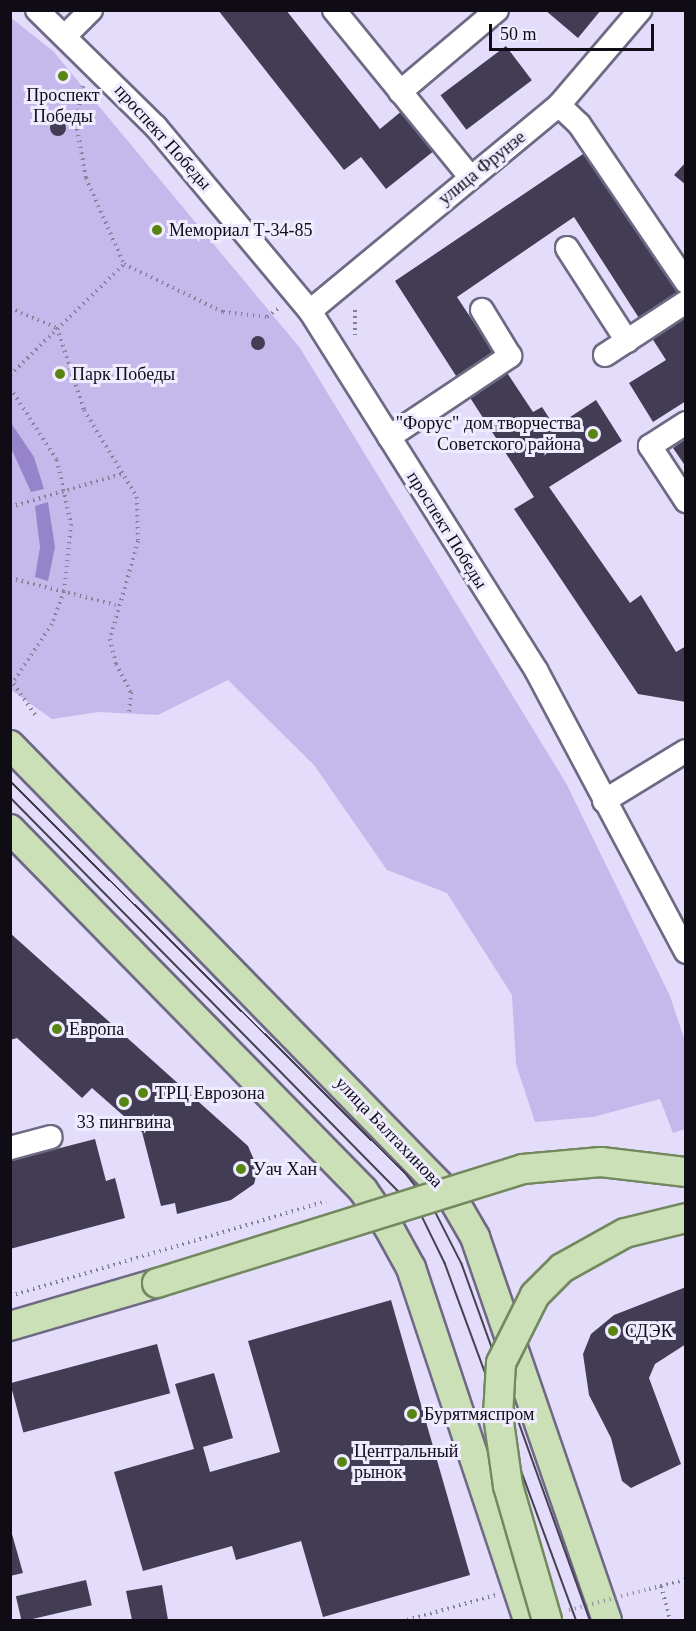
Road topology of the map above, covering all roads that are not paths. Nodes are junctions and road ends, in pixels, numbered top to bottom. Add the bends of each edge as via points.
1 (37, 10) edge
2 (91, 10) edge
3 (334, 10) edge
4 (497, 10) edge
5 (640, 10) edge
6 (67, 34) junction
7 (400, 92) junction
8 (559, 105) junction
9 (470, 177) junction
10 (567, 248) dead end
11 (686, 282) edge
12 (686, 302) edge
13 (482, 310) dead end
14 (310, 311) junction
15 (627, 341) junction
16 (605, 355) dead end
17 (686, 423) edge
18 (389, 437) junction
19 (684, 494) edge
20 (10, 745) edge
21 (686, 751) edge
22 (604, 801) junction
23 (12, 834) edge
24 (686, 952) edge
25 (51, 1137) dead end
26 (10, 1148) edge
27 (686, 1172) edge
28 (686, 1218) edge
29 (10, 1326) edge
30 (556, 1616) edge
31 (528, 1620) edge
32 (607, 1620) edge

1 - 6 street, проспект Победы
2 - 6 street
3 - 7 street
4 - 7 street
5 - 8 street, улица Фрунзе
6 - 14 street, проспект Победы via 156,126
7 - 9 street
8 - 9 street, улица Фрунзе
8 - 11 street via 579,124
9 - 14 street, улица Фрунзе
10 - 15 street
12 - 15 street
13 - 18 street via 510,356
14 - 18 street, проспект Победы
15 - 16 street
17 - 19 street via 650,446
18 - 22 street, проспект Победы via 536,670
20 - 32 main road, улица Балтахинова via 453,1199 475,1237
21 - 22 street
22 - 24 street, проспект Победы
23 - 31 main road via 363,1190 411,1269
25 - 26 street
27 - 29 main road, bridge via 601,1162 524,1169
28 - 30 main road, bridge via 625,1233 562,1268 535,1295 501,1363 498,1415 508,1486

